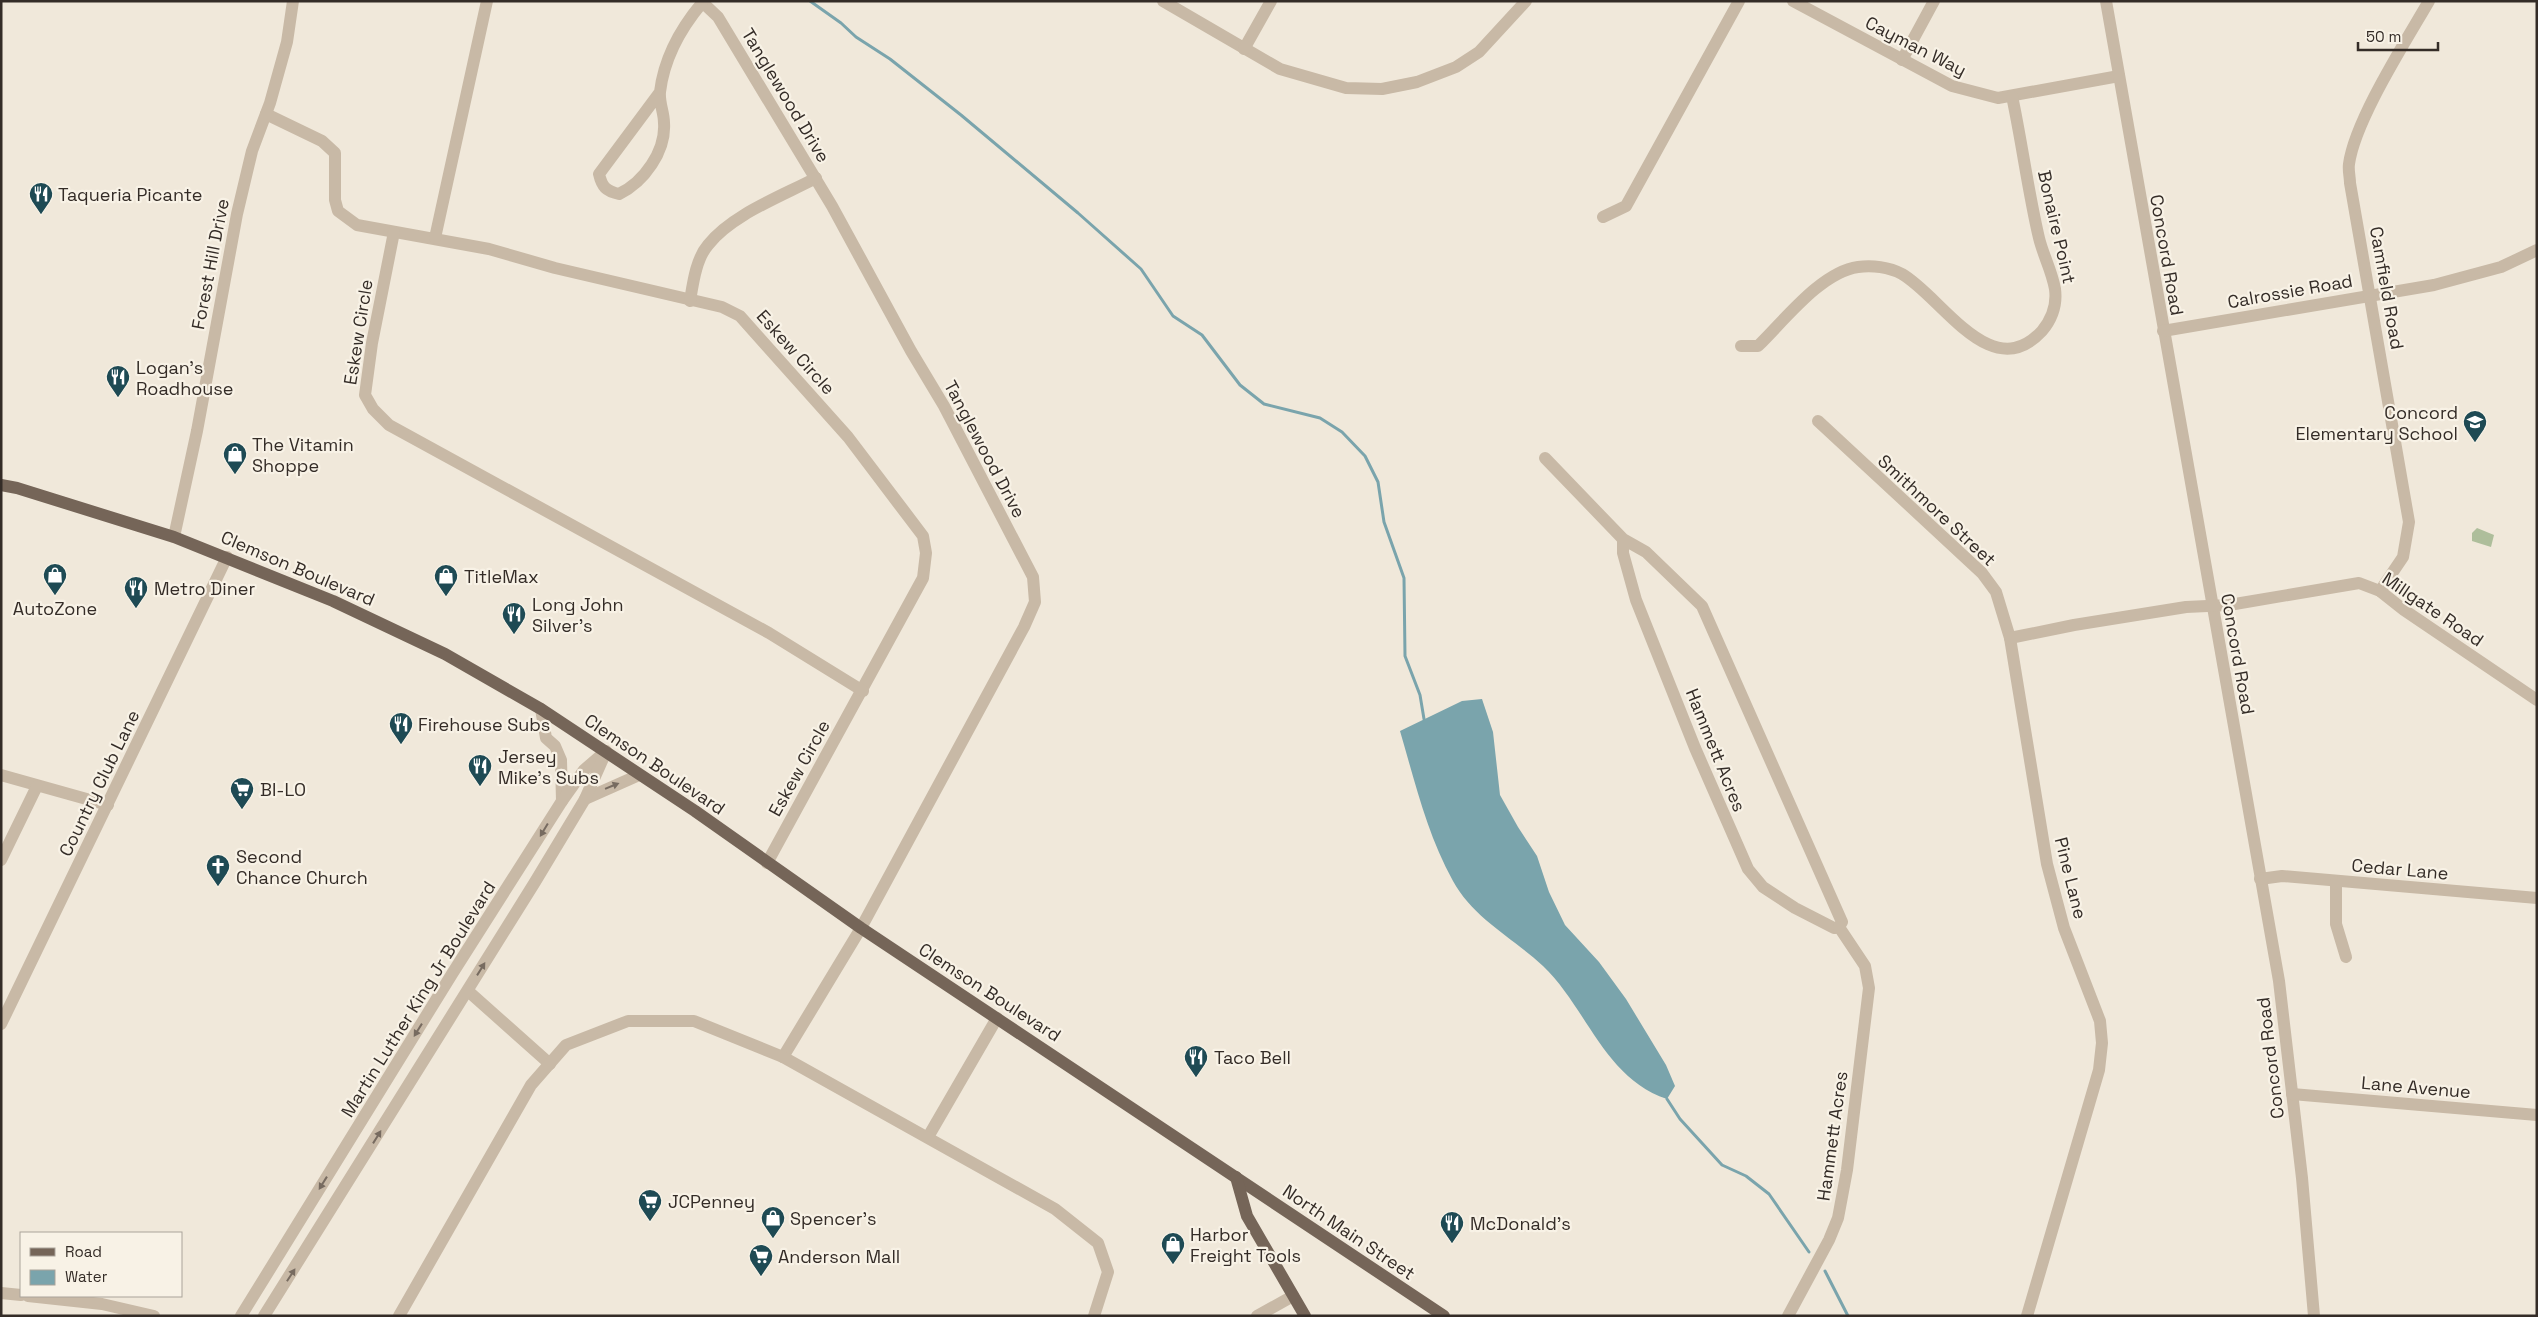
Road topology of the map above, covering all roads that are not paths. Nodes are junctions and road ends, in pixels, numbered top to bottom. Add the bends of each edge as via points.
1 (294, 1) edge
2 (487, 1) edge
3 (1162, 1) edge
4 (1271, 1) edge
5 (1526, 1) edge
6 (1739, 1) edge
7 (1793, 1) edge
8 (1934, 1) edge
9 (2106, 1) edge
10 (2429, 1) edge
11 (702, 2) edge
12 (1244, 48) junction
13 (1902, 60) junction
14 (2118, 76) junction
15 (660, 92) junction
16 (2012, 96) junction
17 (266, 114) junction
18 (816, 178) junction
19 (1603, 217) dead end
20 (394, 232) junction
21 (435, 238) junction
22 (2537, 250) edge
23 (2371, 295) junction
24 (690, 301) junction
25 (2163, 331) junction
26 (1741, 346) dead end
27 (1818, 421) dead end
28 (1545, 458) dead end
29 (1, 485) edge
30 (174, 537) junction
31 (1623, 539) junction
32 (227, 557) junction
33 (2380, 591) junction
34 (2211, 604) junction
35 (2010, 638) junction
36 (863, 691) junction
37 (2537, 700) edge
38 (541, 709) junction
39 (606, 751) junction
40 (1, 775) edge
41 (639, 775) junction
42 (38, 786) junction
43 (585, 798) junction
44 (562, 801) junction
45 (108, 805) junction
46 (1, 860) edge
47 (767, 863) junction
48 (2260, 879) junction
49 (2336, 882) junction
50 (2537, 898) edge
51 (1839, 927) junction
52 (861, 928) junction
53 (2346, 957) dead end
54 (468, 991) junction
55 (997, 1018) junction
56 (1, 1024) edge
57 (783, 1057) junction
58 (550, 1064) junction
59 (2292, 1094) junction
60 (2537, 1115) edge
61 (928, 1137) junction
62 (1236, 1177) junction
63 (1, 1293) edge
64 (20, 1295) edge
65 (1293, 1296) junction
66 (37, 1297) edge
67 (154, 1316) edge
68 (241, 1316) edge
69 (264, 1316) edge
70 (399, 1316) edge
71 (1094, 1316) edge
72 (1257, 1316) edge
73 (1305, 1316) edge
74 (1444, 1316) edge
75 (1788, 1316) edge
76 (2026, 1316) edge
77 (2314, 1316) edge

1 - 17 street, Forest Hill Drive via 287,42
2 - 21 street
3 - 12 street
4 - 12 street
5 - 12 street via 1479,52 1456,68 1417,82 1382,89 1346,88 1319,81 1280,69
6 - 19 street via 1626,206
7 - 13 street, Cayman Way
8 - 13 street
9 - 14 street, Concord Road
10 - 23 street, Camfield Road via 2373,102 2349,164
11 - 15 street via 677,38
11 - 18 street, Tanglewood Drive via 718,17
13 - 16 street, Cayman Way via 1952,86 1998,98
14 - 16 street, Cayman Way
14 - 25 street, Concord Road
15 - 15 street via 599,174 602,186 608,192 619,194 632,188 656,157 664,122
16 - 26 street, Bonaire Point via 2039,239 2055,288 2052,314 2037,335 2015,347 1991,346 1968,333 1913,282 1893,271 1871,266 1856,267 1831,277 1758,346
17 - 20 street, Eskew Circle via 322,141 335,153 335,200 338,211 347,220
17 - 30 street, Forest Hill Drive via 252,151 237,214
18 - 24 street via 725,227 706,247 693,280
18 - 52 street, Tanglewood Drive via 944,406 1033,577 1035,602
20 - 21 street, Eskew Circle
20 - 36 street, Eskew Circle via 365,395 389,425 769,633
21 - 24 street, Eskew Circle
22 - 23 street, Calrossie Road via 2501,267 2434,285
23 - 25 street, Calrossie Road
23 - 33 street, Camfield Road via 2409,522 2403,557
24 - 36 street, Eskew Circle via 722,307 740,316 848,437 923,536 926,553 923,578
25 - 34 street, Concord Road
27 - 35 street, Smithmore Street via 1982,574 1996,592
28 - 31 street, Hammett Acres
29 - 30 main road, Clemson Boulevard
30 - 32 main road, Clemson Boulevard
31 - 51 street, Hammett Acres via 1646,552 1702,606 1838,912 1842,922
31 - 51 street, Hammett Acres via 1623,553 1636,600 1748,869 1763,887 1795,908 1834,928
32 - 38 main road, Clemson Boulevard via 389,626
32 - 45 street, Country Club Lane
33 - 34 street, Millgate Road via 2359,583 2229,605
33 - 37 street, Millgate Road
34 - 35 street
34 - 48 street, Concord Road
35 - 76 street, Pine Lane via 2047,864 2064,928 2100,1021 2102,1043 2099,1070
36 - 47 street, Eskew Circle
38 - 39 main road, Clemson Boulevard
38 - 44 street via 546,738 555,746 561,760
39 - 41 main road, Clemson Boulevard
39 - 43 street
39 - 44 street, Martin Luther King Jr Boulevard via 584,770
40 - 42 street
43 -> 41 street
41 - 47 main road, Clemson Boulevard
42 - 45 street
42 - 46 street
54 -> 43 street
44 -> 68 street, Martin Luther King Jr Boulevard
45 - 56 street, Country Club Lane
47 - 52 main road, Clemson Boulevard
48 - 49 street, Cedar Lane via 2282,876
48 - 59 street, Concord Road via 2279,981
49 - 50 street, Cedar Lane
49 - 53 street via 2336,924
51 - 75 street, Hammett Acres via 1865,966 1868,988 1847,1170 1838,1218
52 - 55 main road, Clemson Boulevard
52 - 57 street, Tanglewood Drive
54 - 58 street
69 -> 54 street
55 - 61 street
55 - 62 main road, Clemson Boulevard
57 - 58 street via 694,1021 628,1021 566,1045
57 - 61 street
58 - 70 street via 531,1085
59 - 60 street, Lane Avenue
59 - 77 street, Concord Road
61 - 71 street via 1055,1208 1098,1243 1108,1272
62 - 65 main road via 1247,1216
62 - 74 main road, North Main Street
63 - 64 street
65 - 72 street
65 - 73 main road
66 - 67 street via 102,1304

